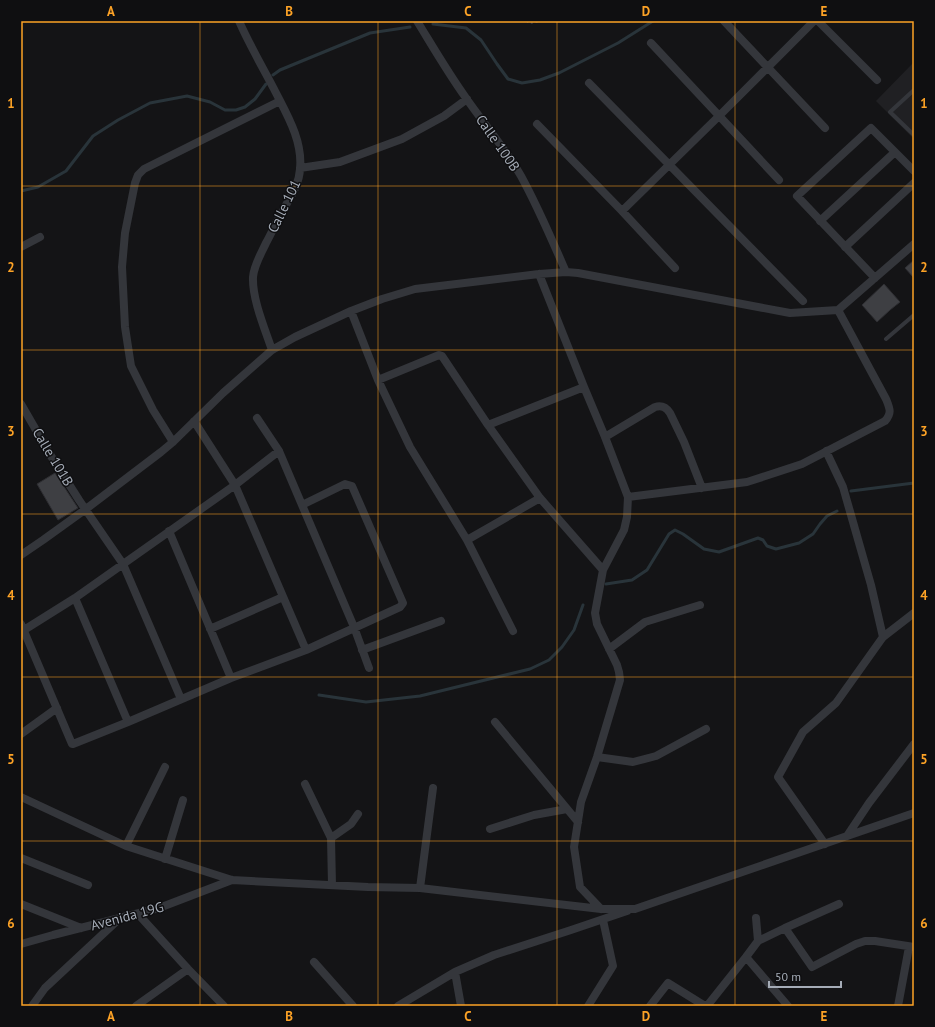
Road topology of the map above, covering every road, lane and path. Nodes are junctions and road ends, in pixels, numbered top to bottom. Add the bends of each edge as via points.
1 (239, 21) edge
2 (417, 21) edge
3 (527, 21) edge
4 (540, 21) edge
5 (724, 21) edge
6 (814, 21) edge
7 (818, 21) edge
8 (651, 43) dead end
9 (768, 67) junction
10 (877, 80) dead end
11 (589, 83) dead end
12 (914, 90) edge
13 (467, 99) junction
14 (280, 101) junction
15 (719, 116) junction
16 (537, 124) dead end
17 (826, 128) dead end
18 (914, 135) edge
19 (895, 152) junction
20 (670, 165) junction
21 (300, 168) junction
22 (914, 172) edge
23 (779, 180) dead end
24 (914, 182) edge
25 (622, 211) junction
26 (820, 221) junction
27 (40, 237) dead end
28 (914, 244) edge
29 (21, 247) edge
30 (845, 247) junction
31 (675, 268) dead end
32 (566, 272) junction
33 (539, 274) junction
34 (875, 278) junction
35 (803, 301) dead end
36 (838, 310) junction
37 (350, 311) junction
38 (914, 315) edge
39 (886, 339) dead end
40 (272, 350) junction
41 (378, 380) junction
42 (584, 387) junction
43 (21, 404) edge
44 (257, 418) dead end
45 (194, 421) junction
46 (488, 425) junction
47 (605, 437) junction
48 (173, 442) junction
49 (279, 451) junction
50 (826, 451) junction
51 (235, 485) junction
52 (702, 488) junction
53 (628, 497) junction
54 (540, 498) junction
55 (302, 504) junction
56 (86, 509) junction
57 (169, 531) junction
58 (467, 540) junction
59 (21, 555) edge
60 (123, 564) junction
61 (603, 570) junction
62 (283, 597) junction
63 (74, 598) junction
64 (700, 604) dead end
65 (914, 613) edge
66 (441, 621) dead end
67 (22, 627) edge
68 (354, 627) junction
69 (210, 629) junction
70 (513, 631) dead end
71 (883, 637) junction
72 (609, 649) junction
73 (306, 650) junction
74 (362, 650) junction
75 (370, 668) dead end
76 (231, 678) junction
77 (181, 699) junction
78 (57, 708) junction
79 (128, 722) junction
80 (494, 722) dead end
81 (706, 729) dead end
82 (21, 734) edge
83 (914, 744) edge
84 (597, 757) junction
85 (165, 766) dead end
86 (305, 784) dead end
87 (433, 788) dead end
88 (21, 797) edge
89 (183, 800) dead end
90 (567, 809) junction
91 (914, 813) edge
92 (358, 814) dead end
93 (578, 822) junction
94 (490, 829) dead end
95 (847, 836) junction
96 (331, 838) junction
97 (825, 844) junction
98 (126, 846) junction
99 (21, 858) edge
100 (165, 859) junction
101 (232, 880) junction
102 (88, 885) dead end
103 (332, 885) junction
104 (420, 888) junction
105 (21, 904) edge
106 (839, 904) dead end
107 (601, 909) junction
108 (635, 909) junction
109 (138, 914) junction
110 (120, 918) junction
111 (756, 918) dead end
112 (603, 920) junction
113 (81, 928) junction
114 (785, 928) junction
115 (758, 941) junction
116 (21, 944) edge
117 (912, 947) edge
118 (746, 957) junction
119 (314, 962) dead end
120 (188, 969) junction
121 (455, 972) junction
122 (32, 1006) edge
123 (136, 1006) edge
124 (224, 1006) edge
125 (354, 1006) edge
126 (398, 1006) edge
127 (461, 1006) edge
128 (588, 1006) edge
129 (650, 1006) edge
130 (706, 1006) edge
131 (788, 1006) edge
132 (898, 1006) edge

1 - 14 street, Calle 101
2 - 13 street, Calle 100B via 446,70
3 - 4 path
5 - 9 street
6 - 9 street
7 - 10 street
8 - 15 street
9 - 15 street
9 - 17 street
11 - 20 street
12 - 18 lane via 890,112
13 - 21 street via 444,116 402,139 340,162
13 - 32 street, Calle 100B via 520,176
14 - 21 street, Calle 101 via 297,141
14 - 48 street via 144,169 135,183 125,233 122,267 125,327 131,366 153,410
15 - 20 street
15 - 23 street
16 - 25 street
19 - 22 street
19 - 26 street
19 - 26 street via 871,128 797,196
20 - 25 street
20 - 35 street
21 - 40 street, Calle 101 via 295,190 258,259 253,276 257,304
24 - 30 street
25 - 31 street
26 - 30 street
27 - 29 street
28 - 34 street
30 - 34 street
32 - 33 street
32 - 36 street via 790,313
33 - 37 street via 415,289
33 - 42 street
34 - 36 street
36 - 50 street via 886,400 890,416
37 - 40 street via 295,336
37 - 41 street
38 - 39 lane
40 - 45 street
41 - 46 street via 442,356
41 - 58 street via 410,447
42 - 46 street
42 - 47 street
43 - 56 street, Calle 101B
44 - 49 street
45 - 48 street
45 - 51 street
46 - 54 street
47 - 52 street via 655,407 667,409 684,442
47 - 53 street
48 - 56 street
49 - 51 street
49 - 55 street
50 - 52 street via 802,464 747,482
50 - 71 street via 843,487
51 - 57 street
51 - 62 street
52 - 53 street
53 - 61 street via 624,530
54 - 58 street
54 - 61 street
55 - 68 street
55 - 68 street via 345,484 352,486 402,603 400,607
56 - 59 street
56 - 60 street, Calle 101B
57 - 60 street
57 - 69 street
58 - 70 street
60 - 63 street
60 - 77 street, Calle 101B
61 - 72 street via 595,613 597,624
62 - 69 street
62 - 73 street
63 - 67 street
63 - 79 street
64 - 72 street via 645,622
65 - 71 street
66 - 74 street
67 - 78 street
68 - 73 street
68 - 74 street
69 - 76 street
71 - 97 street via 836,703 803,732 778,777
72 - 84 street via 617,665 620,680
73 - 76 street
74 - 75 street
76 - 77 street
77 - 79 street
78 - 79 street via 72,744
78 - 82 street
80 - 90 street
81 - 84 street via 656,756 634,762
83 - 95 street
84 - 93 street via 581,802
85 - 98 street
86 - 96 street
87 - 104 street
88 - 98 street
89 - 100 street
90 - 93 street
90 - 94 street via 534,815
91 - 95 street
92 - 96 street via 351,824
93 - 107 street via 574,847 580,887
95 - 97 street
96 - 103 street
97 - 108 street
98 - 100 street
99 - 102 street
100 - 101 street
101 - 103 street
101 - 109 street, Avenida 19G
103 - 104 street
104 - 107 street
105 - 113 street
106 - 114 street
107 - 108 street
108 - 112 street
109 - 110 street, Avenida 19G
109 - 120 street
110 - 113 street, Avenida 19G
110 - 122 street via 45,988
111 - 115 street
112 - 121 street via 494,954
112 - 128 street via 613,966
113 - 116 street, Avenida 19G
114 - 115 street
114 - 117 street via 812,968 865,941
115 - 118 street
117 - 132 street
118 - 130 street
118 - 131 street
119 - 125 street
120 - 123 street
120 - 124 street
121 - 126 street
121 - 127 street
129 - 130 street via 668,983

